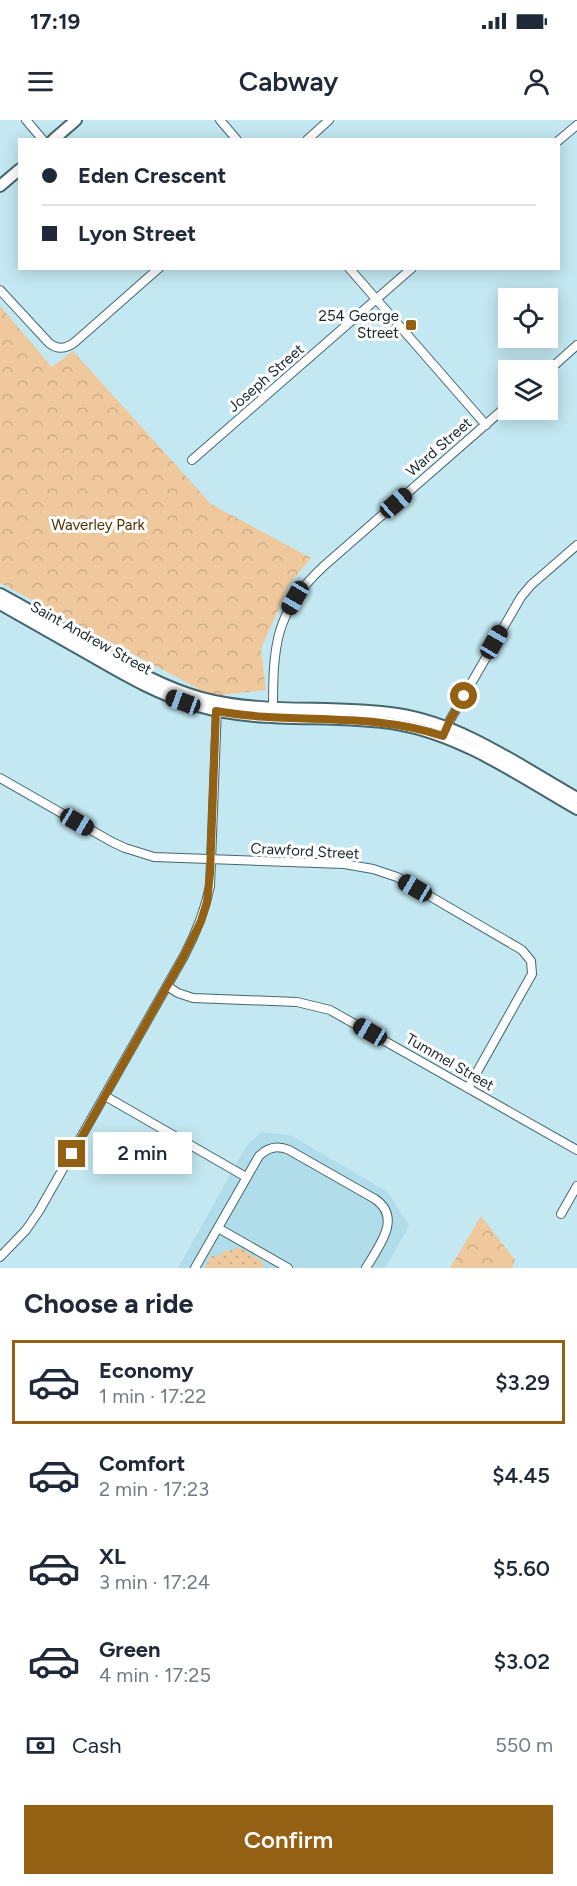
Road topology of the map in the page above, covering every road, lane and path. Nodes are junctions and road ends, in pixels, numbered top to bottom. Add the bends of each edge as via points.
1 (27, 120) edge
2 (76, 120) edge
3 (220, 120) edge
4 (329, 120) edge
5 (577, 122) edge
6 (42, 138) edge
7 (55, 138) edge
8 (235, 138) edge
9 (309, 138) edge
10 (560, 139) edge
11 (18, 171) edge
12 (0, 186) edge
13 (157, 270) edge
14 (351, 270) edge
15 (410, 270) edge
16 (0, 290) edge
17 (376, 299) junction
18 (577, 345) edge
19 (558, 362) edge
20 (498, 414) edge
21 (486, 425) junction
22 (192, 460) dead end
23 (577, 545) edge
24 (0, 594) edge
25 (0, 604) edge
26 (217, 707) junction
27 (273, 713) junction
28 (445, 732) junction
29 (0, 778) edge
30 (577, 798) edge
31 (577, 809) edge
32 (211, 860) junction
33 (167, 986) junction
34 (468, 1088) junction
35 (105, 1096) junction
36 (577, 1150) edge
37 (246, 1177) junction
38 (577, 1186) edge
39 (561, 1214) dead end
40 (218, 1228) junction
41 (0, 1257) edge
42 (195, 1268) edge
43 (288, 1268) edge
44 (366, 1268) edge

1 - 6 street
2 - 7 street
3 - 8 street
4 - 9 street
5 - 10 street
11 - 12 street
13 - 16 street via 75,342 63,348 49,343
14 - 17 street
15 - 17 street, Joseph Street
17 - 21 street
17 - 22 street, Joseph Street
18 - 19 street
20 - 21 street, Ward Street
21 - 27 street, Ward Street via 302,588 288,609 276,641
23 - 28 street via 521,597
24 - 26 street, Saint Andrew Street via 152,679
25 - 26 street, Saint Andrew Street via 152,690 183,702
26 - 27 street, Saint Andrew Street
26 - 32 street
27 - 28 street, Saint Andrew Street via 389,713 418,718
28 - 30 street, Saint Andrew Street via 472,738
28 - 31 street, Saint Andrew Street
29 - 32 street, Crawford Street via 125,848 154,857
32 - 33 street via 201,921
32 - 34 street, Crawford Street via 344,864 385,872 528,955 532,967 529,981
33 - 34 street, Tummel Street via 193,998 320,1006
33 - 35 street
34 - 36 street, Tummel Street
35 - 37 street
35 - 41 street via 33,1220
37 - 40 street
37 - 44 street via 263,1152 282,1147 381,1203 388,1215 387,1228
38 - 39 street
40 - 42 street
40 - 43 street

